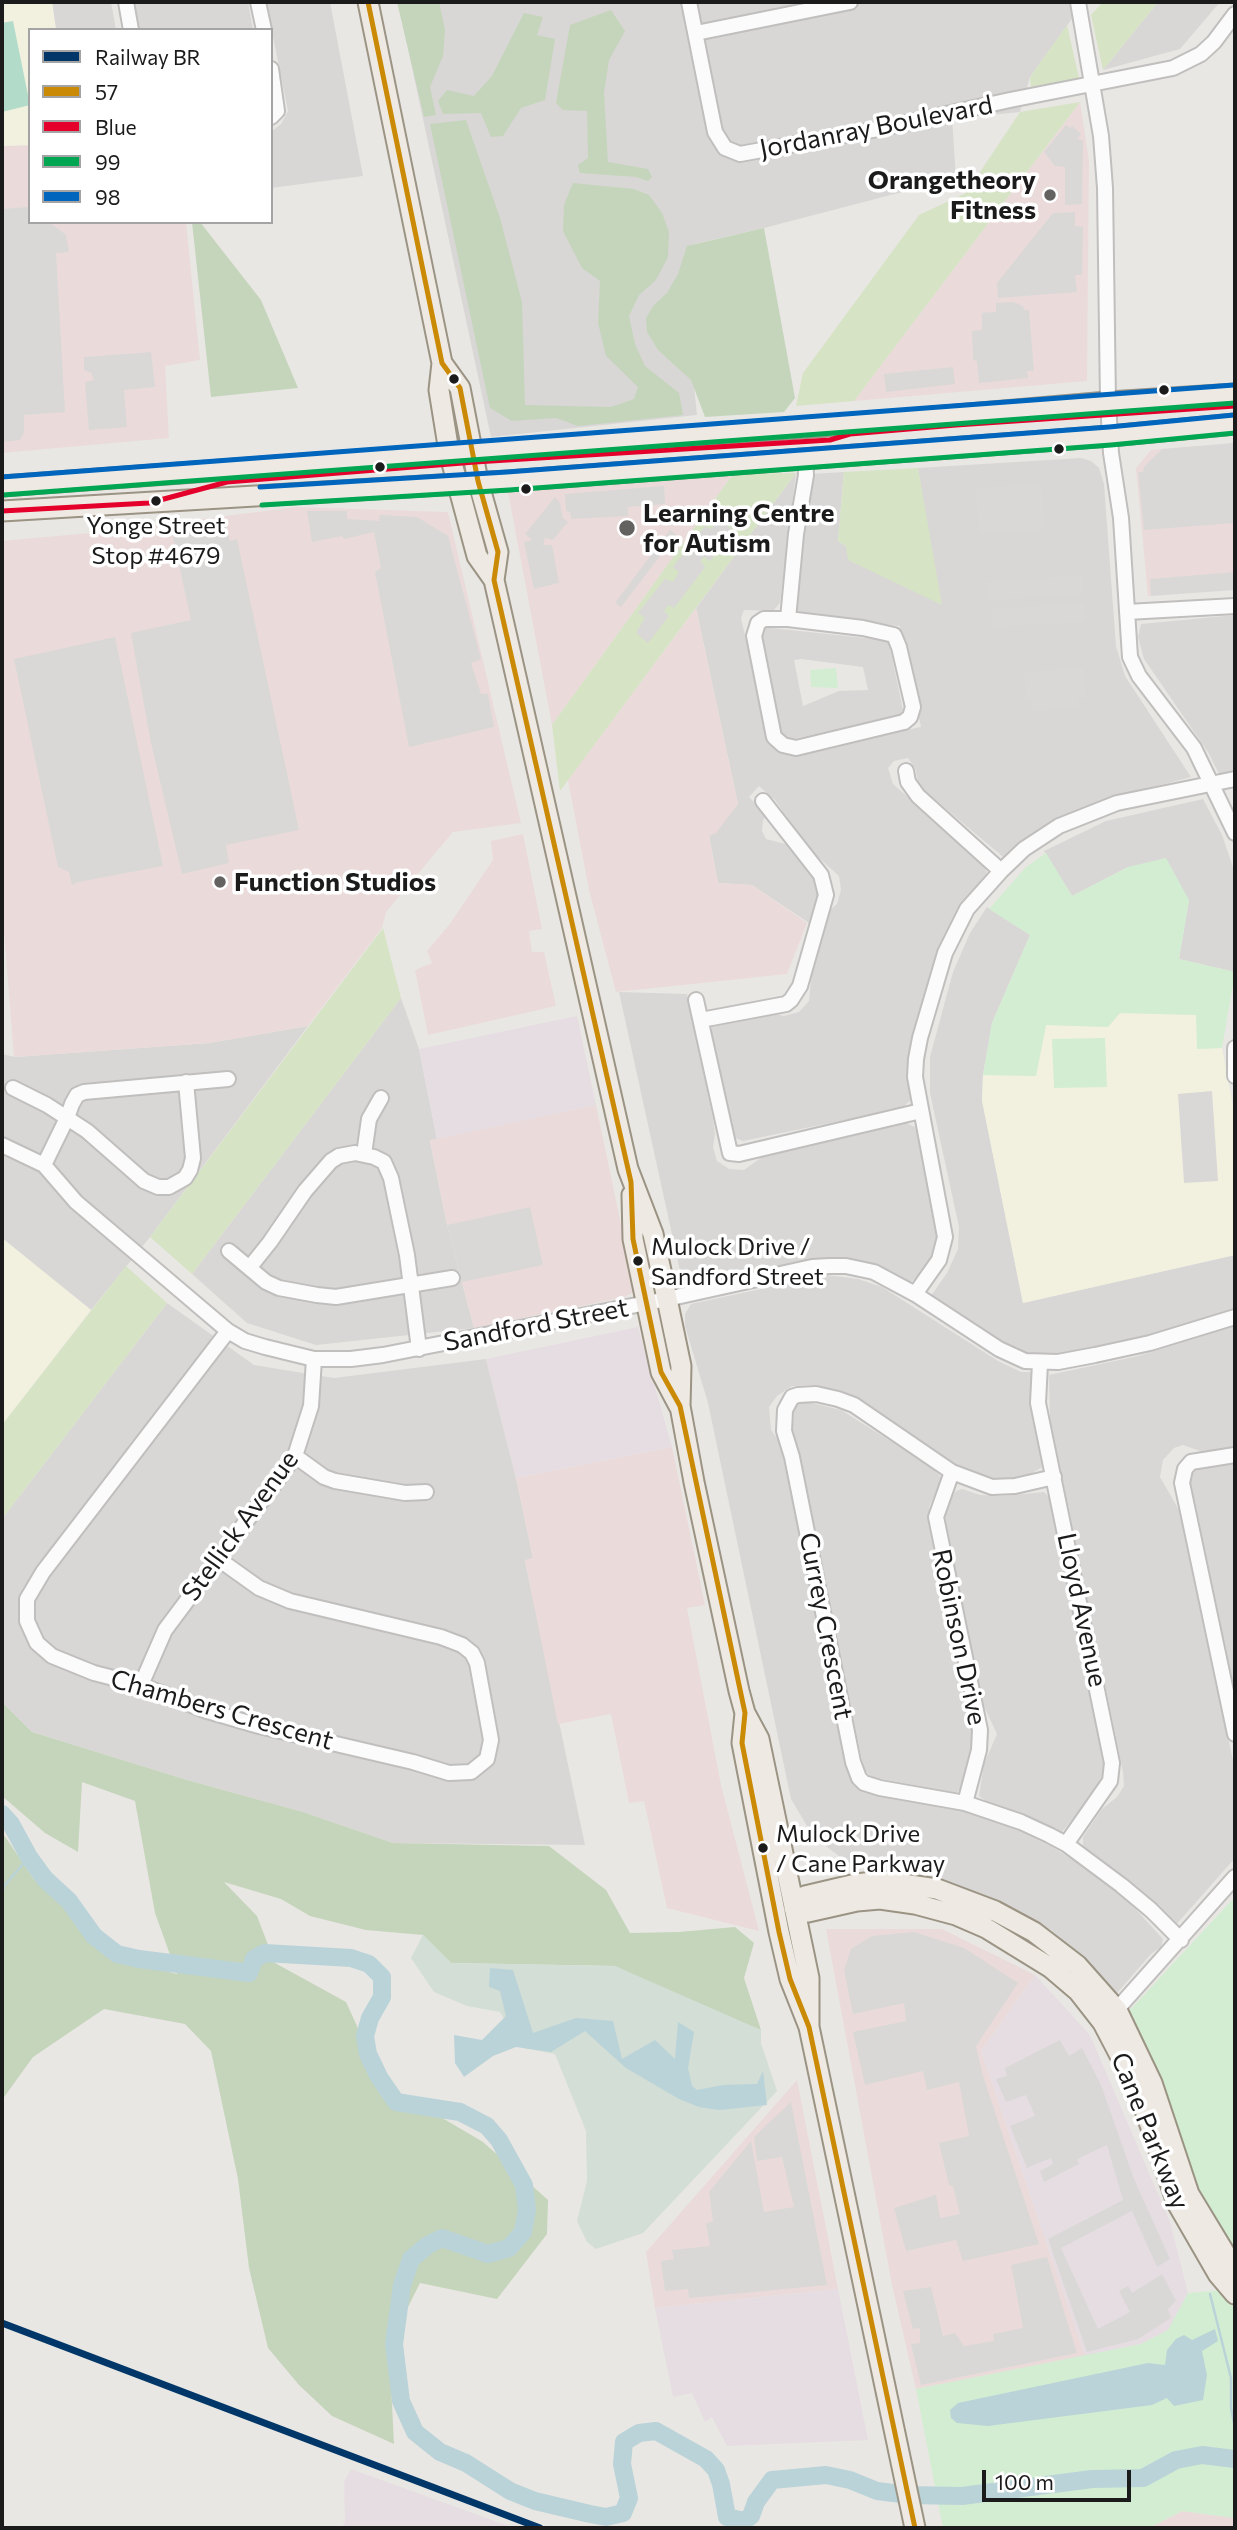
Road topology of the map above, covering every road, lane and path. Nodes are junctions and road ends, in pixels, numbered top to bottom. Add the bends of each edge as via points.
1 (125, 2) edge
2 (258, 2) edge
3 (368, 2) edge
4 (689, 2) edge
5 (850, 2) edge
6 (1078, 2) edge
7 (820, 4) edge
8 (1235, 15) edge
9 (131, 28) edge
10 (264, 28) edge
11 (696, 33) junction
12 (273, 83) edge
13 (1094, 84) junction
14 (273, 115) edge
15 (442, 363) junction
16 (1235, 394) edge
17 (1108, 402) junction
18 (1235, 424) edge
19 (1110, 436) junction
20 (473, 450) junction
21 (449, 452) junction
22 (805, 457) junction
23 (478, 481) junction
24 (458, 483) junction
25 (2, 486) edge
26 (2, 511) edge
27 (494, 580) junction
28 (1235, 606) edge
29 (1127, 612) junction
30 (788, 619) junction
31 (906, 771) dead end
32 (1235, 779) edge
33 (1211, 784) junction
34 (763, 801) dead end
35 (1235, 833) edge
36 (1001, 871) junction
37 (696, 1000) dead end
38 (701, 1020) junction
39 (1235, 1048) edge
40 (1235, 1076) edge
41 (228, 1079) dead end
42 (186, 1082) junction
43 (13, 1088) dead end
44 (381, 1098) dead end
45 (921, 1111) junction
46 (68, 1118) junction
47 (2, 1145) edge
48 (364, 1154) junction
49 (44, 1165) junction
50 (631, 1182) junction
51 (229, 1251) dead end
52 (250, 1267) junction
53 (452, 1278) dead end
54 (411, 1286) junction
55 (915, 1294) junction
56 (667, 1299) junction
57 (647, 1303) junction
58 (1235, 1317) edge
59 (228, 1332) junction
60 (419, 1349) junction
61 (314, 1359) junction
62 (1040, 1363) junction
63 (680, 1406) junction
64 (1235, 1455) edge
65 (295, 1456) junction
66 (952, 1472) junction
67 (1054, 1477) junction
68 (426, 1492) dead end
69 (217, 1558) junction
70 (141, 1685) junction
71 (1235, 1734) edge
72 (965, 1802) junction
73 (1066, 1844) junction
74 (1235, 1877) edge
75 (785, 1910) junction
76 (1034, 1932) junction
77 (1181, 1940) junction
78 (1023, 1951) junction
79 (1110, 2017) junction
80 (1235, 2270) edge
81 (1235, 2294) edge
82 (913, 2521) edge

1 - 9 street
2 - 10 street
3 - 15 main road
4 - 11 street, Jordanray Boulevard
5 - 7 street
6 - 13 street
7 - 11 street
8 - 13 street, Jordanray Boulevard via 1214,43 1187,63
11 - 13 street, Jordanray Boulevard via 715,132 725,148 740,154
12 - 14 street via 277,111
13 - 17 street via 1105,188
15 - 20 main road via 460,388
15 - 21 main road via 439,390
16 - 17 main road
17 - 19 street
17 - 20 main road
18 - 19 main road
19 - 22 main road
19 - 29 street
20 - 21 main road
20 - 23 main road
21 - 24 main road
21 - 25 main road
22 - 23 main road
22 - 30 street
23 - 24 main road
23 - 27 main road via 498,552
24 - 26 main road
24 - 27 main road via 477,556
27 - 50 main road
28 - 29 street
29 - 33 street via 1129,657 1194,748
30 - 30 street via 764,619 754,636 775,737 782,745 796,748 911,717 913,707 894,635
31 - 36 street via 918,796
32 - 33 street
33 - 35 street
33 - 36 street via 1155,793 1091,812 1024,849
34 - 38 street via 821,875 826,895 800,986 791,1000
36 - 45 street via 967,909 945,953 916,1059
37 - 38 street
38 - 45 street via 730,1153
39 - 40 street
41 - 42 street
42 - 46 street via 84,1092 77,1095
42 - 46 street via 193,1158 185,1178 169,1187 144,1181
43 - 46 street
44 - 48 street via 369,1119
45 - 55 street via 944,1237 939,1260
46 - 49 street
47 - 49 street, Sandford Street
48 - 52 street via 331,1161
48 - 54 street via 384,1162 391,1178
49 - 59 street, Sandford Street via 76,1202
50 - 56 main road via 653,1234
50 - 57 main road via 633,1239
51 - 52 street
52 - 54 street via 279,1288 317,1295 336,1297
53 - 54 street
54 - 60 street
55 - 56 street, Sandford Street via 874,1272 830,1266
55 - 62 street, Sandford Street via 1006,1353
56 - 57 street, Sandford Street
56 - 63 main road via 681,1366
57 - 60 street, Sandford Street
57 - 63 main road via 661,1371
58 - 62 street, Sandford Street via 1150,1343
59 - 61 street, Sandford Street
59 - 70 street, Chambers Crescent via 27,1599 27,1621 37,1643 52,1656
60 - 61 street, Sandford Street via 351,1359
61 - 65 street, Stellick Avenue via 311,1406
62 - 67 street, Lloyd Avenue via 1038,1403
63 - 75 main road via 745,1713 742,1743
64 - 71 street via 1196,1460 1185,1469 1182,1483
65 - 68 street via 335,1481 405,1493
65 - 69 street, Stellick Avenue
66 - 67 street, Currey Crescent via 992,1487
66 - 72 street, Robinson Drive via 936,1517 980,1730
66 - 72 street, Currey Crescent via 854,1405 838,1399 798,1395 785,1410 784,1431 859,1778 880,1787
67 - 73 street, Lloyd Avenue via 1112,1763 1110,1781
69 - 70 street, Stellick Avenue via 165,1630
69 - 70 street, Chambers Crescent via 259,1588 290,1601 462,1645 477,1663 491,1740 487,1759 471,1772 449,1773 259,1726
72 - 73 street, Currey Crescent
73 - 77 street, Currey Crescent via 1138,1898
74 - 77 street
75 - 76 main road, Cane Parkway via 805,1896 882,1881 937,1889
75 - 78 main road, Cane Parkway via 808,1912 880,1899 915,1904 956,1915
75 - 82 main road via 790,1979 809,2027
76 - 78 street
76 - 79 main road, Cane Parkway via 1077,1965
77 - 79 street
78 - 79 main road, Cane Parkway
79 - 80 main road, Cane Parkway via 1152,2083 1189,2194
79 - 81 main road, Cane Parkway via 1177,2203 1218,2274

